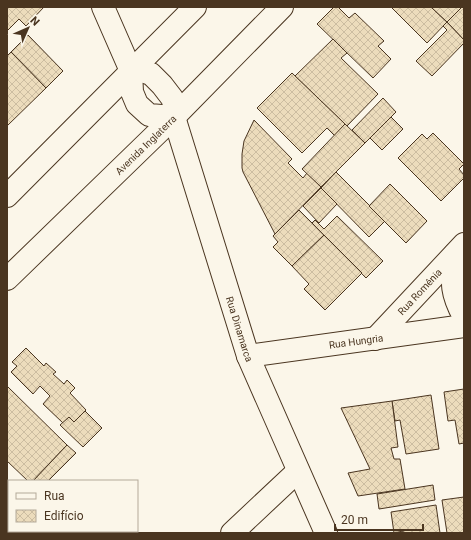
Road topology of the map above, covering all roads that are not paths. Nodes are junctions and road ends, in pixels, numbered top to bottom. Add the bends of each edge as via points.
1 (103, 7) edge
2 (195, 7) edge
3 (282, 7) edge
4 (131, 71) junction
5 (174, 117) junction
6 (7, 196) edge
7 (459, 249) edge
8 (7, 279) edge
9 (464, 318) edge
10 (464, 326) edge
11 (375, 339) junction
12 (248, 356) junction
13 (298, 470) junction
14 (232, 533) edge
15 (326, 533) edge

1 - 4 street
2 - 4 street
3 - 5 street, Avenida Inglaterra
4 - 5 street, Rua Dinamarca via 151,74 162,85 172,98 175,107
4 - 5 street via 132,92 137,104 149,115
4 - 6 street
5 - 8 street, Avenida Inglaterra
5 - 12 street, Rua Dinamarca
7 - 9 street via 452,283 456,302
7 - 11 street, Rua Romênia
10 - 11 street, Rua Hungria
11 - 12 street, Rua Hungria
12 - 13 street, Rua Dinamarca
13 - 14 street
13 - 15 street, Rua Dinamarca

